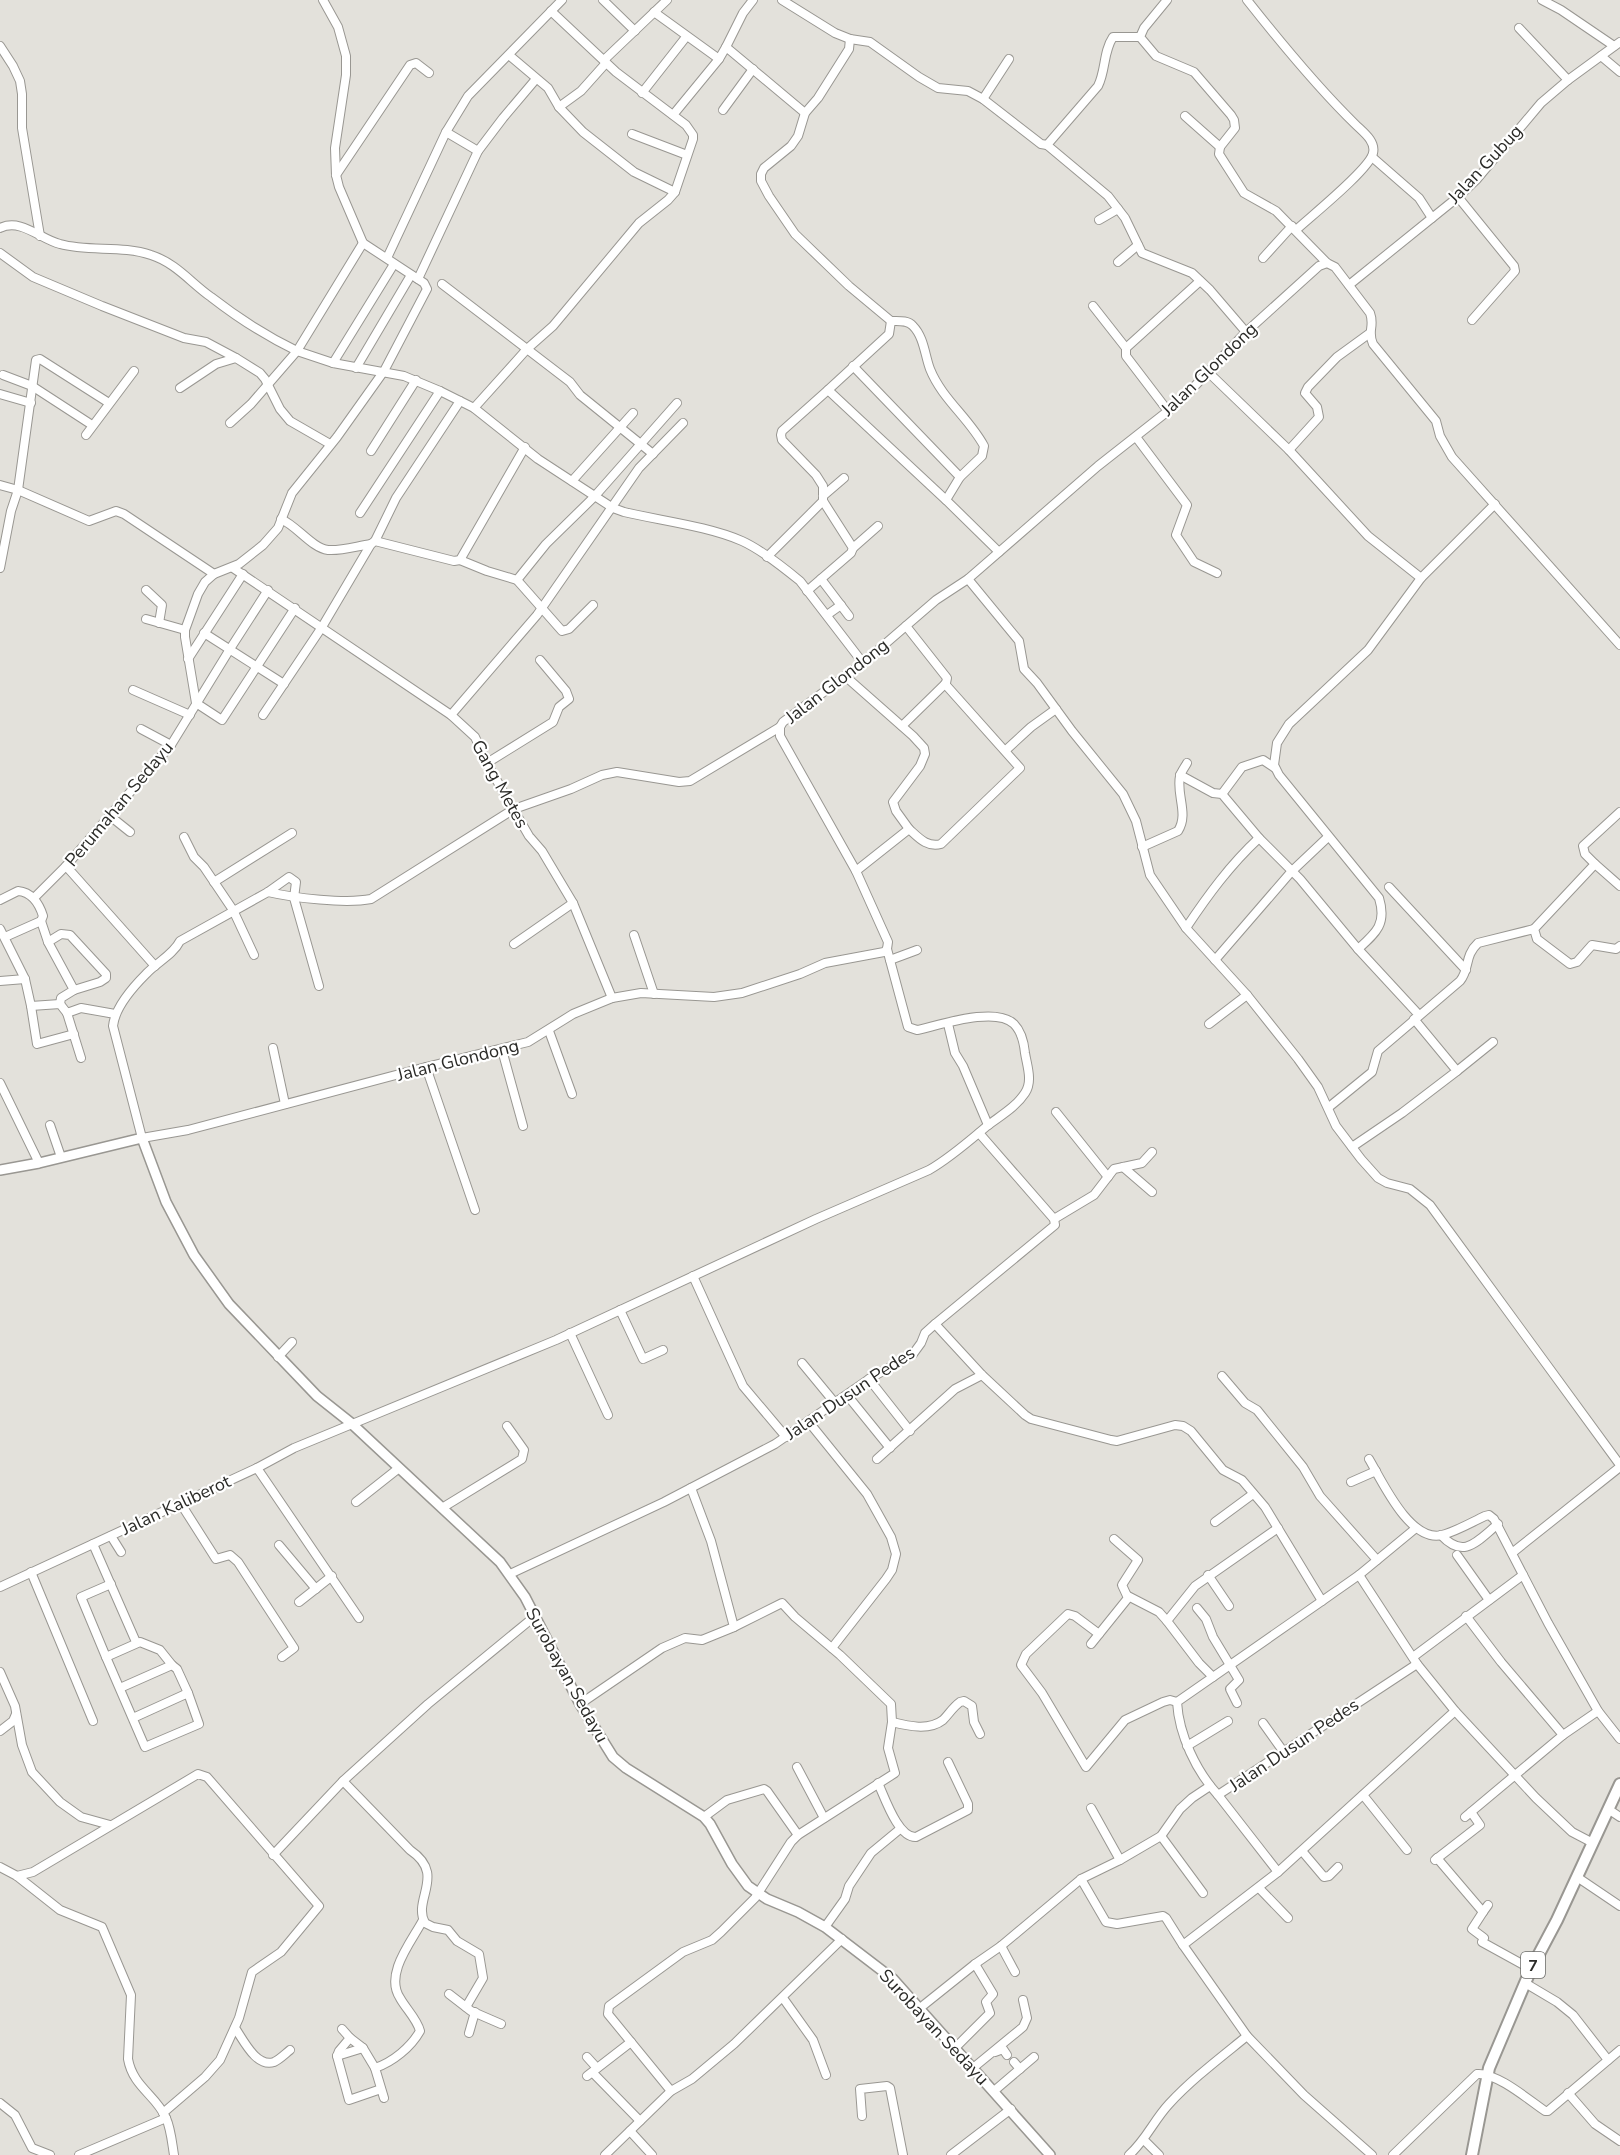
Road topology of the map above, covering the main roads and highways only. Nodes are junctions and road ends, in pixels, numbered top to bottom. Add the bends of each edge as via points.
1 (142, 1138) joint
2 (0, 1170) edge
3 (1620, 1784) edge
4 (1050, 2155) edge
5 (1472, 2155) edge

1 - 2 main road, Jalan Glondong
1 - 4 main road, Surobayan Sedayu via 165,1202 194,1255 229,1304 317,1396 500,1562 613,1757 704,1817 742,1879 758,1893 825,1927 894,1979
3 - 5 highway, 7 via 1531,1969 1486,2075

